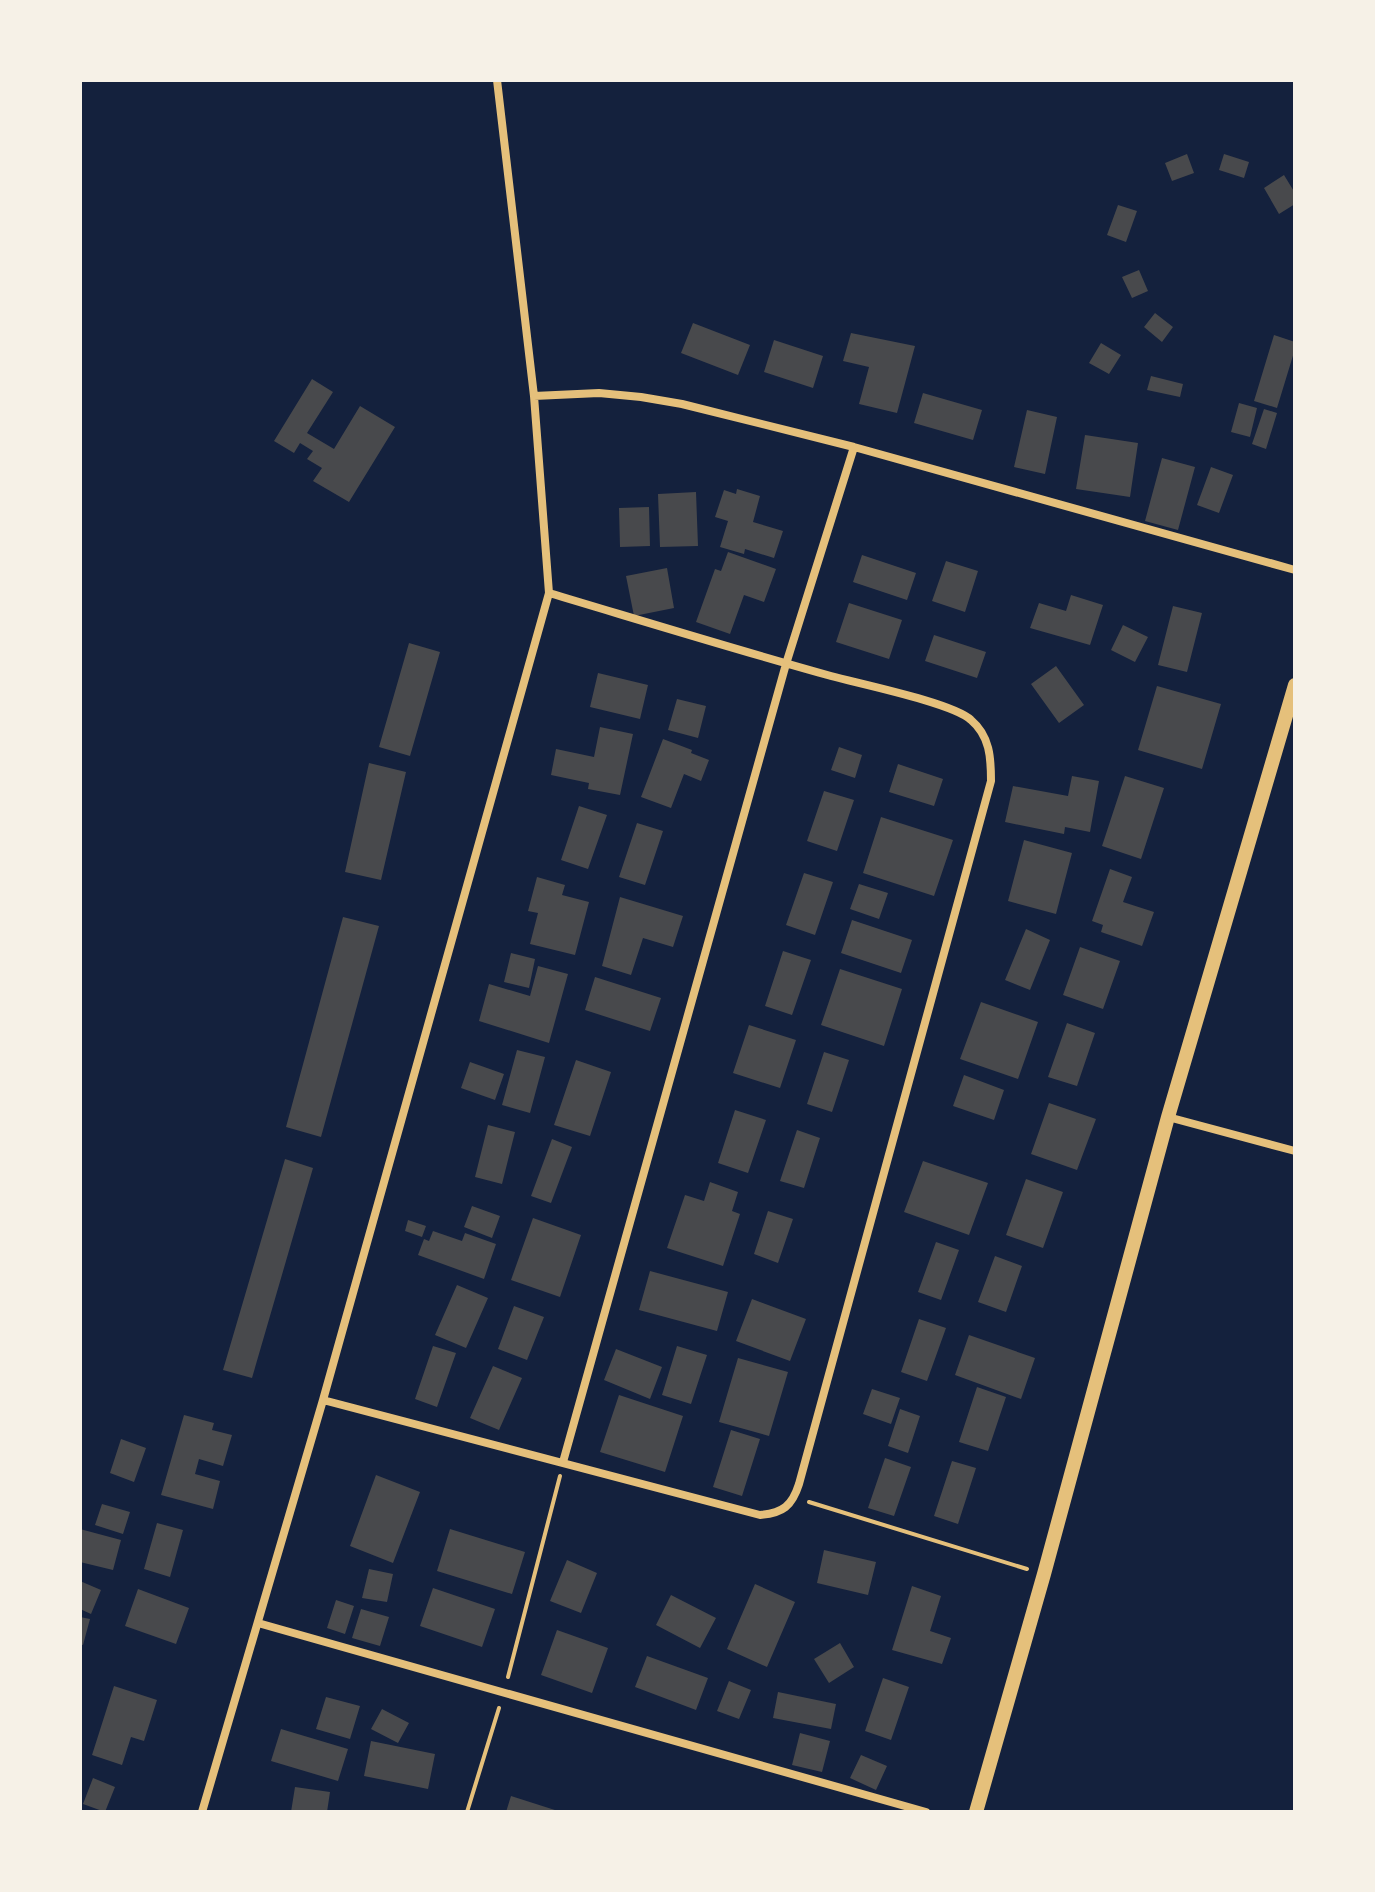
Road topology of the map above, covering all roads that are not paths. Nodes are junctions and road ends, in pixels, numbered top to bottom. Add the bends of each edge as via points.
1 (497, 80) edge
2 (534, 396) junction
3 (854, 447) junction
4 (1295, 570) edge
5 (549, 593) junction
6 (786, 664) junction
7 (1295, 685) edge
8 (1168, 1117) junction
9 (1295, 1151) edge
10 (323, 1400) junction
11 (563, 1462) junction
12 (258, 1623) junction
13 (202, 1812) edge
14 (926, 1812) edge
15 (976, 1812) edge

1 - 2 street
2 - 3 street via 641,397
2 - 5 street
3 - 4 street
3 - 6 street
5 - 6 street
5 - 10 street
6 - 11 street
6 - 11 street via 970,718 984,734 991,756 991,781 795,1498 781,1511 760,1515
7 - 8 street
8 - 9 street
8 - 15 street
10 - 11 street
10 - 12 street
12 - 13 street
12 - 14 street

